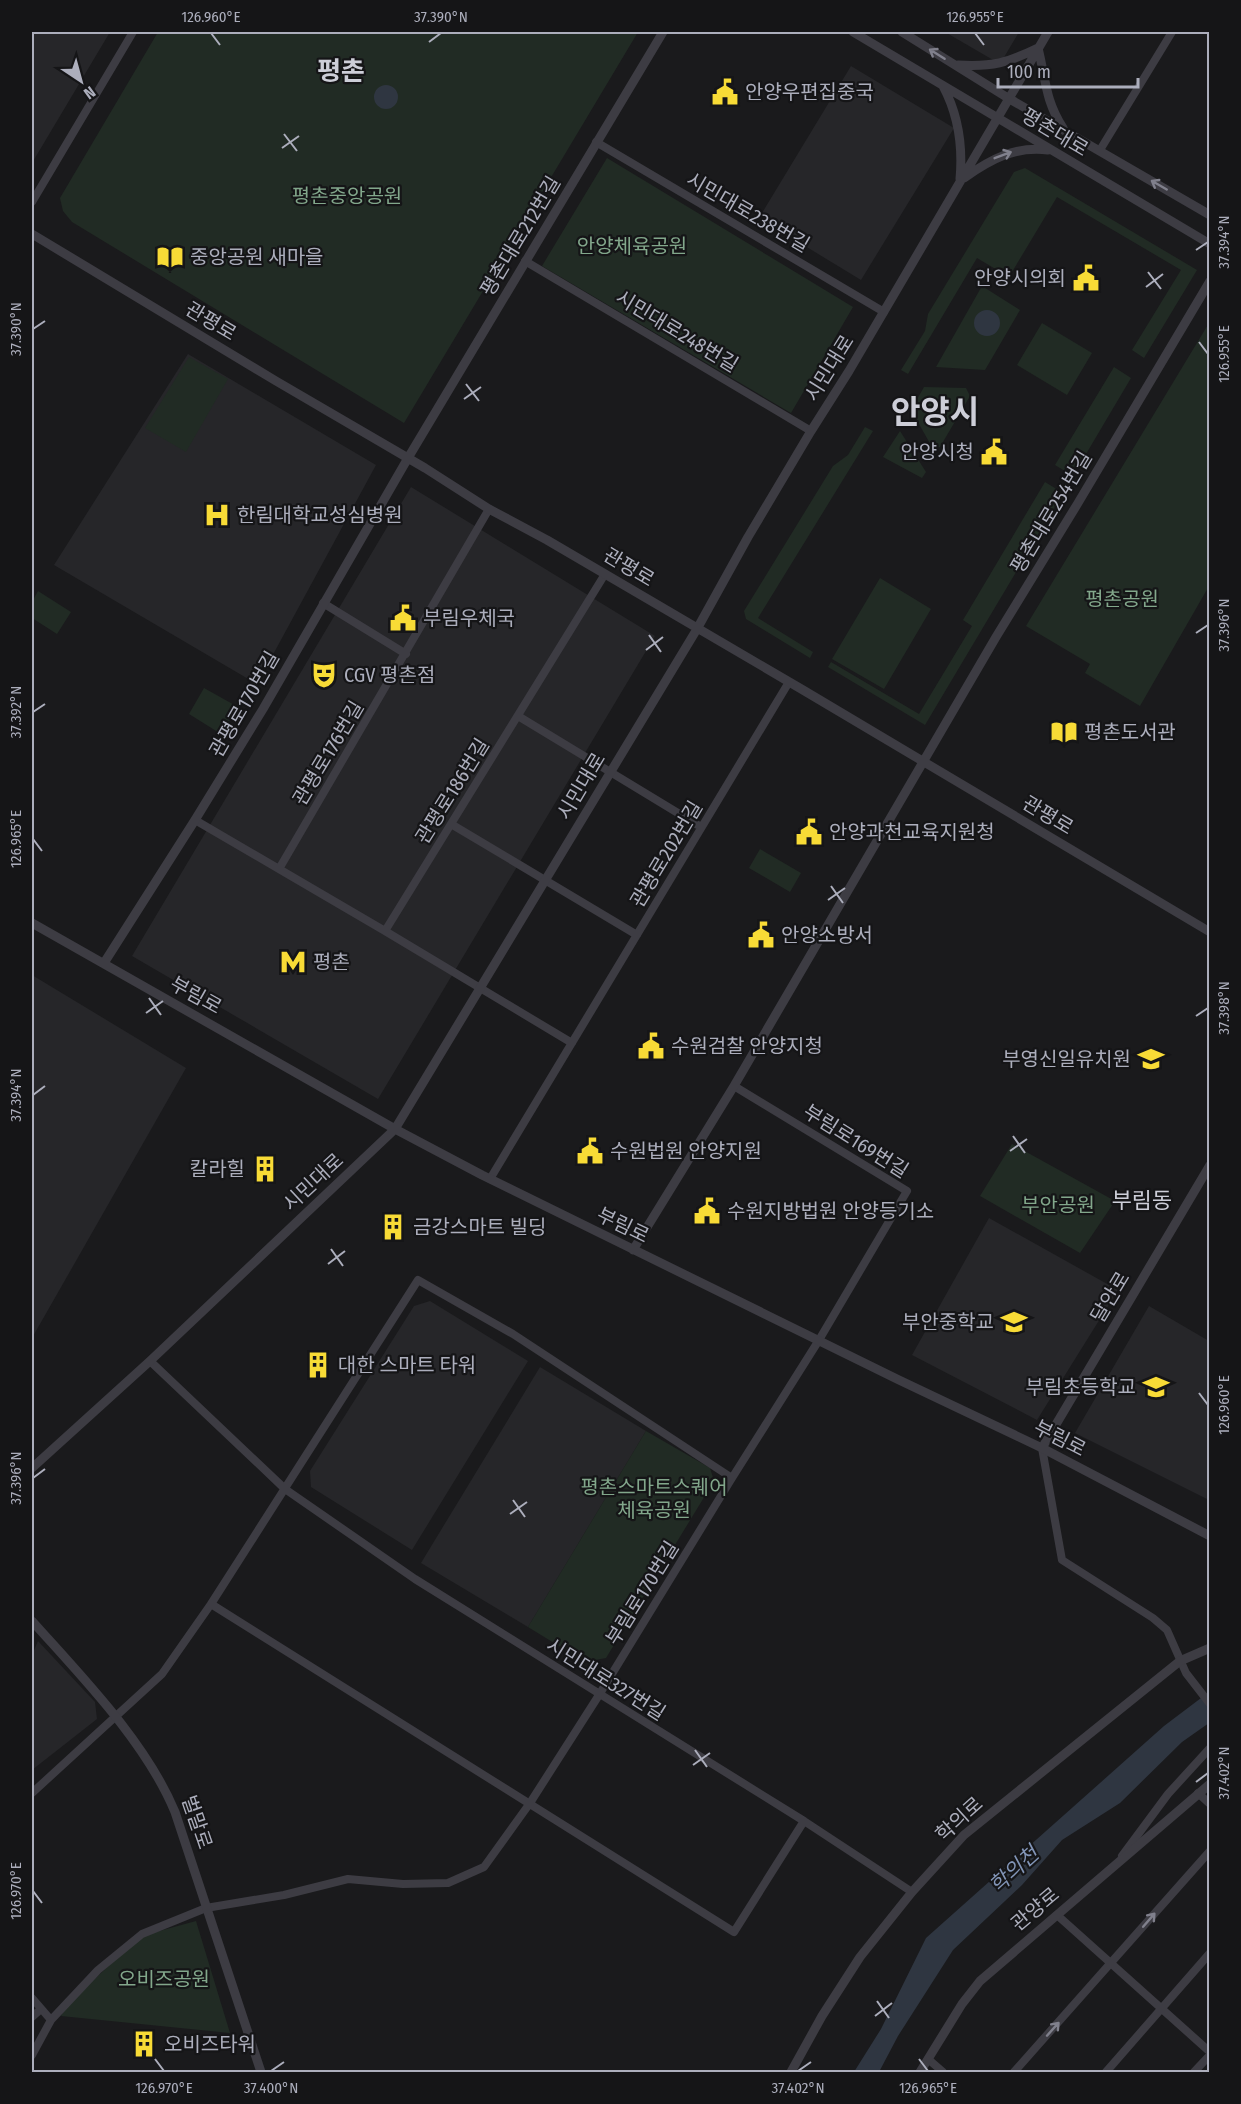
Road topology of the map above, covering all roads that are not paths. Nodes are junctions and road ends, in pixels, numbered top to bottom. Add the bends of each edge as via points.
1 (133, 32) edge
2 (663, 32) edge
3 (853, 32) edge
4 (902, 32) edge
5 (1048, 32) edge
6 (1172, 32) edge
7 (916, 35) edge
8 (1038, 48) junction
9 (956, 65) junction
10 (943, 86) junction
11 (1008, 98) junction
12 (996, 118) junction
13 (1064, 130) junction
14 (596, 142) junction
15 (1100, 150) junction
16 (1052, 151) junction
17 (960, 181) junction
18 (32, 202) edge
19 (1209, 215) edge
20 (32, 234) edge
21 (1209, 244) edge
22 (525, 261) junction
23 (1209, 281) edge
24 (884, 312) junction
25 (811, 431) junction
26 (408, 458) junction
27 (489, 509) junction
28 (605, 574) junction
29 (323, 603) junction
30 (697, 629) junction
31 (406, 654) junction
32 (789, 682) junction
33 (518, 716) junction
34 (923, 763) junction
35 (610, 773) junction
36 (195, 820) junction
37 (451, 824) junction
38 (701, 827) junction
39 (279, 868) junction
40 (546, 879) junction
41 (32, 923) edge
42 (385, 931) junction
43 (1209, 932) edge
44 (637, 935) junction
45 (104, 963) junction
46 (481, 990) junction
47 (572, 1043) junction
48 (734, 1086) junction
49 (395, 1129) junction
50 (1209, 1165) edge
51 (490, 1179) junction
52 (633, 1250) junction
53 (819, 1340) junction
54 (150, 1361) junction
55 (1042, 1448) junction
56 (32, 1468) edge
57 (732, 1478) junction
58 (285, 1489) junction
59 (1209, 1536) edge
60 (212, 1604) junction
61 (32, 1621) edge
62 (1209, 1648) edge
63 (1180, 1661) junction
64 (599, 1695) junction
65 (1209, 1704) edge
66 (115, 1718) junction
67 (1209, 1748) edge
68 (1209, 1784) edge
69 (32, 1793) edge
70 (1198, 1793) junction
71 (530, 1803) junction
72 (1209, 1804) edge
73 (804, 1821) junction
74 (1209, 1851) edge
75 (1118, 1861) junction
76 (912, 1892) junction
77 (206, 1908) junction
78 (1056, 1915) junction
79 (1209, 1953) edge
80 (1110, 1964) junction
81 (32, 1998) edge
82 (41, 2008) junction
83 (1162, 2009) junction
84 (32, 2017) edge
85 (51, 2020) junction
86 (1209, 2053) edge
87 (32, 2055) edge
88 (928, 2059) junction
89 (261, 2073) edge
90 (791, 2073) edge
91 (920, 2073) edge
92 (943, 2073) edge
93 (1014, 2073) edge
94 (1106, 2073) edge
95 (1194, 2073) edge

1 - 18 street
2 - 14 street, 평촌대로212번길
3 - 10 street, 평촌대로
4 - 7 street, 평촌대로
5 - 8 street, 시민대로
6 - 15 street
9 -> 7 street, 평촌대로
8 - 9 street via 994,65
8 - 11 street, 시민대로
8 - 13 street via 1052,112
9 - 11 street, 평촌대로
10 - 12 street, 평촌대로
10 - 17 street via 957,121 962,155
11 - 12 street, 시민대로
11 - 13 street, 평촌대로
12 - 16 street, 평촌대로
12 - 17 street, 시민대로
13 - 15 street, 평촌대로
14 - 22 street, 평촌대로212번길
14 - 24 street, 시민대로238번길
19 -> 15 street, 평촌대로
17 -> 16 street via 984,164 1014,151
16 - 21 street, 평촌대로
17 - 24 street, 시민대로
20 - 26 street, 관평로
22 - 25 street, 시민대로248번길
22 - 26 street, 평촌대로212번길
23 - 34 street, 평촌대로254번길
24 - 25 street, 시민대로
25 - 30 street, 시민대로
26 - 27 street, 관평로
26 - 29 street, 관평로170번길
27 - 28 street, 관평로
27 - 31 street, 관평로176번길
28 - 30 street, 관평로
28 - 33 street, 관평로186번길
29 - 31 street
29 - 36 street, 관평로170번길
30 - 32 street, 관평로
30 - 35 street, 시민대로
31 - 39 street, 관평로176번길
32 - 34 street, 관평로
32 - 38 street, 관평로202번길
33 - 35 street
33 - 37 street, 관평로186번길
34 - 43 street, 관평로
34 - 48 street, 평촌대로254번길
35 - 38 street
35 - 40 street, 시민대로
36 - 39 street
36 - 45 street, 관평로170번길
37 - 40 street
37 - 42 street, 관평로186번길
38 - 44 street, 관평로202번길
39 - 42 street
40 - 44 street
40 - 46 street, 시민대로
41 - 45 street, 부림로
42 - 46 street
44 - 47 street, 관평로202번길
45 - 49 street, 부림로
46 - 47 street
46 - 49 street, 시민대로
47 - 51 street, 관평로202번길
48 - 52 street, 평촌대로254번길
48 - 53 street, 부림로169번길 via 907,1191
49 - 51 street, 부림로
49 - 54 street, 시민대로
50 - 55 street, 달안로
51 - 52 street, 부림로
52 - 53 street, 부림로
53 - 55 street, 부림로
53 - 57 street, 부림로170번길
54 - 56 street, 시민대로
54 - 58 street, 시민대로327번길
55 - 59 street, 부림로
55 - 63 street via 1062,1560 1153,1618 1167,1630
57 - 58 street via 513,1334 418,1280
57 - 64 street, 부림로170번길
58 - 60 street
58 - 64 street, 시민대로327번길 via 416,1579
60 - 66 street via 162,1674
60 - 71 street
61 - 66 street, 벌말로
62 - 63 street, 학의로
63 - 65 street
63 - 76 street, 학의로 via 964,1835
64 - 71 street, 부림로170번길
64 - 73 street, 시민대로327번길
66 - 69 street
66 - 77 street, 벌말로 via 168,1793
67 - 75 street via 1168,1794
68 - 70 street, 관양로
70 - 72 street
70 - 75 street, 관양로
71 - 73 street via 734,1932
71 - 77 street, 부림로170번길 via 484,1867 448,1883 348,1879
73 - 76 street, 시민대로327번길
80 -> 74 street
75 - 78 street, 관양로
76 - 90 street, 학의로 via 860,1957
77 - 85 street, 부림로170번길 via 142,1934 98,1970
77 - 89 street, 벌말로
78 - 80 street
78 - 88 street, 관양로 via 980,1981
79 - 83 street
80 - 83 street
93 -> 80 street
81 - 82 street
82 - 84 street
82 - 85 street
83 - 86 street
83 - 94 street
85 - 87 street, 부림로170번길
86 - 95 street
88 - 91 street, 관양로
88 - 92 street

